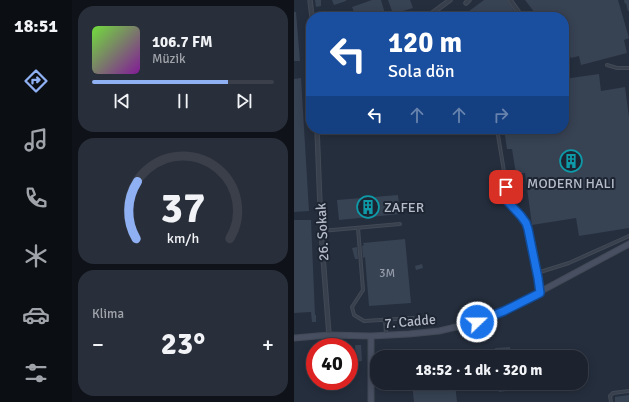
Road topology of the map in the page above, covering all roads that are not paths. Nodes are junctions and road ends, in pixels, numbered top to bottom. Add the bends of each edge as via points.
1 (310, 0) edge
2 (450, 0) edge
3 (510, 0) edge
4 (311, 12) edge
5 (434, 12) edge
6 (518, 12) edge
7 (607, 64) dead end
8 (629, 68) edge
9 (317, 134) edge
10 (498, 134) edge
11 (400, 224) dead end
12 (358, 228) junction
13 (321, 230) junction
14 (629, 236) edge
15 (629, 244) edge
16 (537, 273) junction
17 (540, 293) junction
18 (413, 318) dead end
19 (385, 320) junction
20 (329, 335) junction
21 (386, 335) junction
22 (371, 336) junction
23 (294, 338) edge
24 (629, 391) edge
25 (371, 402) edge
26 (611, 402) edge

1 - 4 street
2 - 5 street
3 - 6 street
7 - 8 lane via 617,68
9 - 13 street, 26. Sokak
10 - 16 lane via 508,202 526,223
11 - 12 lane
12 - 13 lane
12 - 19 lane via 363,290 352,307 354,315 364,320
13 - 20 street, 26. Sokak
14 - 16 lane via 569,263
15 - 17 street, 7. Cadde
16 - 17 lane
17 - 21 street, 7. Cadde via 477,322 439,331
18 - 19 lane
19 - 21 lane
20 - 22 street, 7. Cadde
20 - 23 street, 7. Cadde
21 - 22 street, 7. Cadde
22 - 25 street
24 - 26 lane via 613,393 610,396

